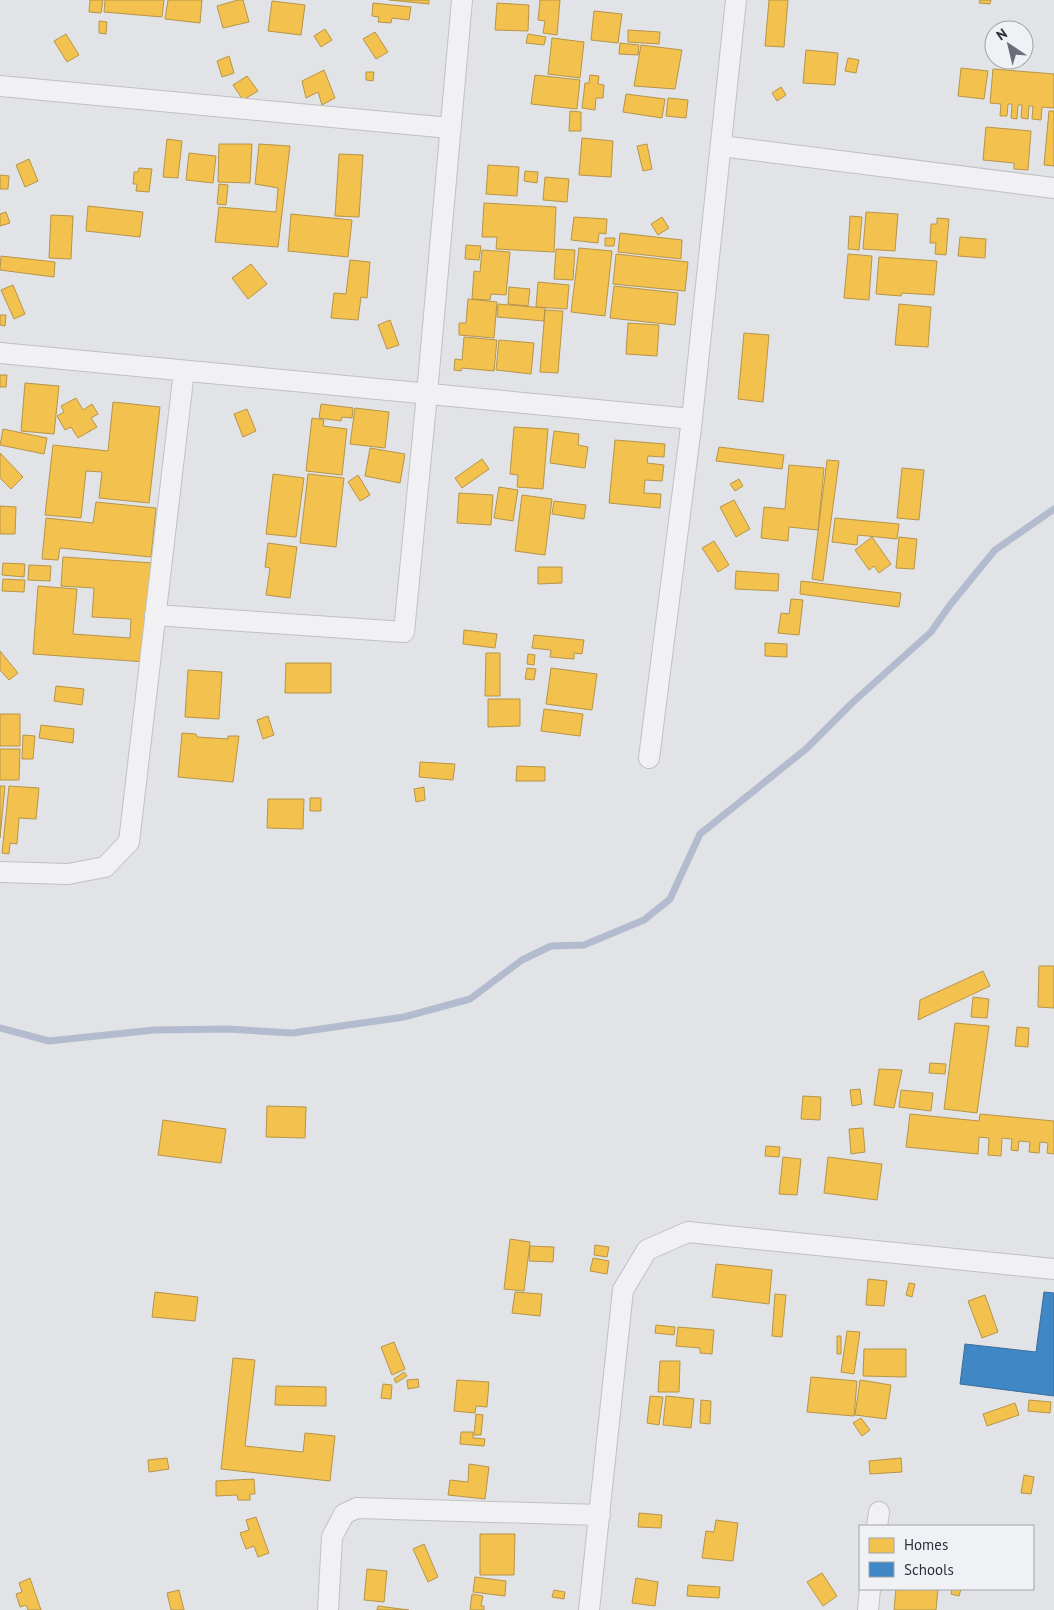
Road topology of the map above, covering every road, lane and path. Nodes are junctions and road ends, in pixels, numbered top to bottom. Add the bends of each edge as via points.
1 (462, 0) edge
2 (736, 0) edge
3 (0, 86) edge
4 (450, 128) junction
5 (720, 146) junction
6 (1054, 188) edge
7 (0, 353) edge
8 (184, 371) junction
9 (428, 394) junction
10 (692, 418) junction
11 (155, 615) junction
12 (649, 758) dead end
13 (0, 872) edge
14 (1054, 1269) edge
15 (600, 1515) junction
16 (870, 1590) edge
17 (328, 1610) edge
18 (589, 1610) edge
19 (868, 1610) edge

1 - 4 street
2 - 5 street
3 - 4 street
4 - 9 street
5 - 6 street
5 - 10 street
7 - 8 street
8 - 9 street
8 - 11 street
9 - 10 street
9 - 11 street via 404,632
10 - 12 street
11 - 13 street via 129,842 105,867 68,874
14 - 15 street via 688,1232 647,1250 624,1290
15 - 17 street via 357,1508 344,1514 332,1537
15 - 18 street
16 - 19 street

